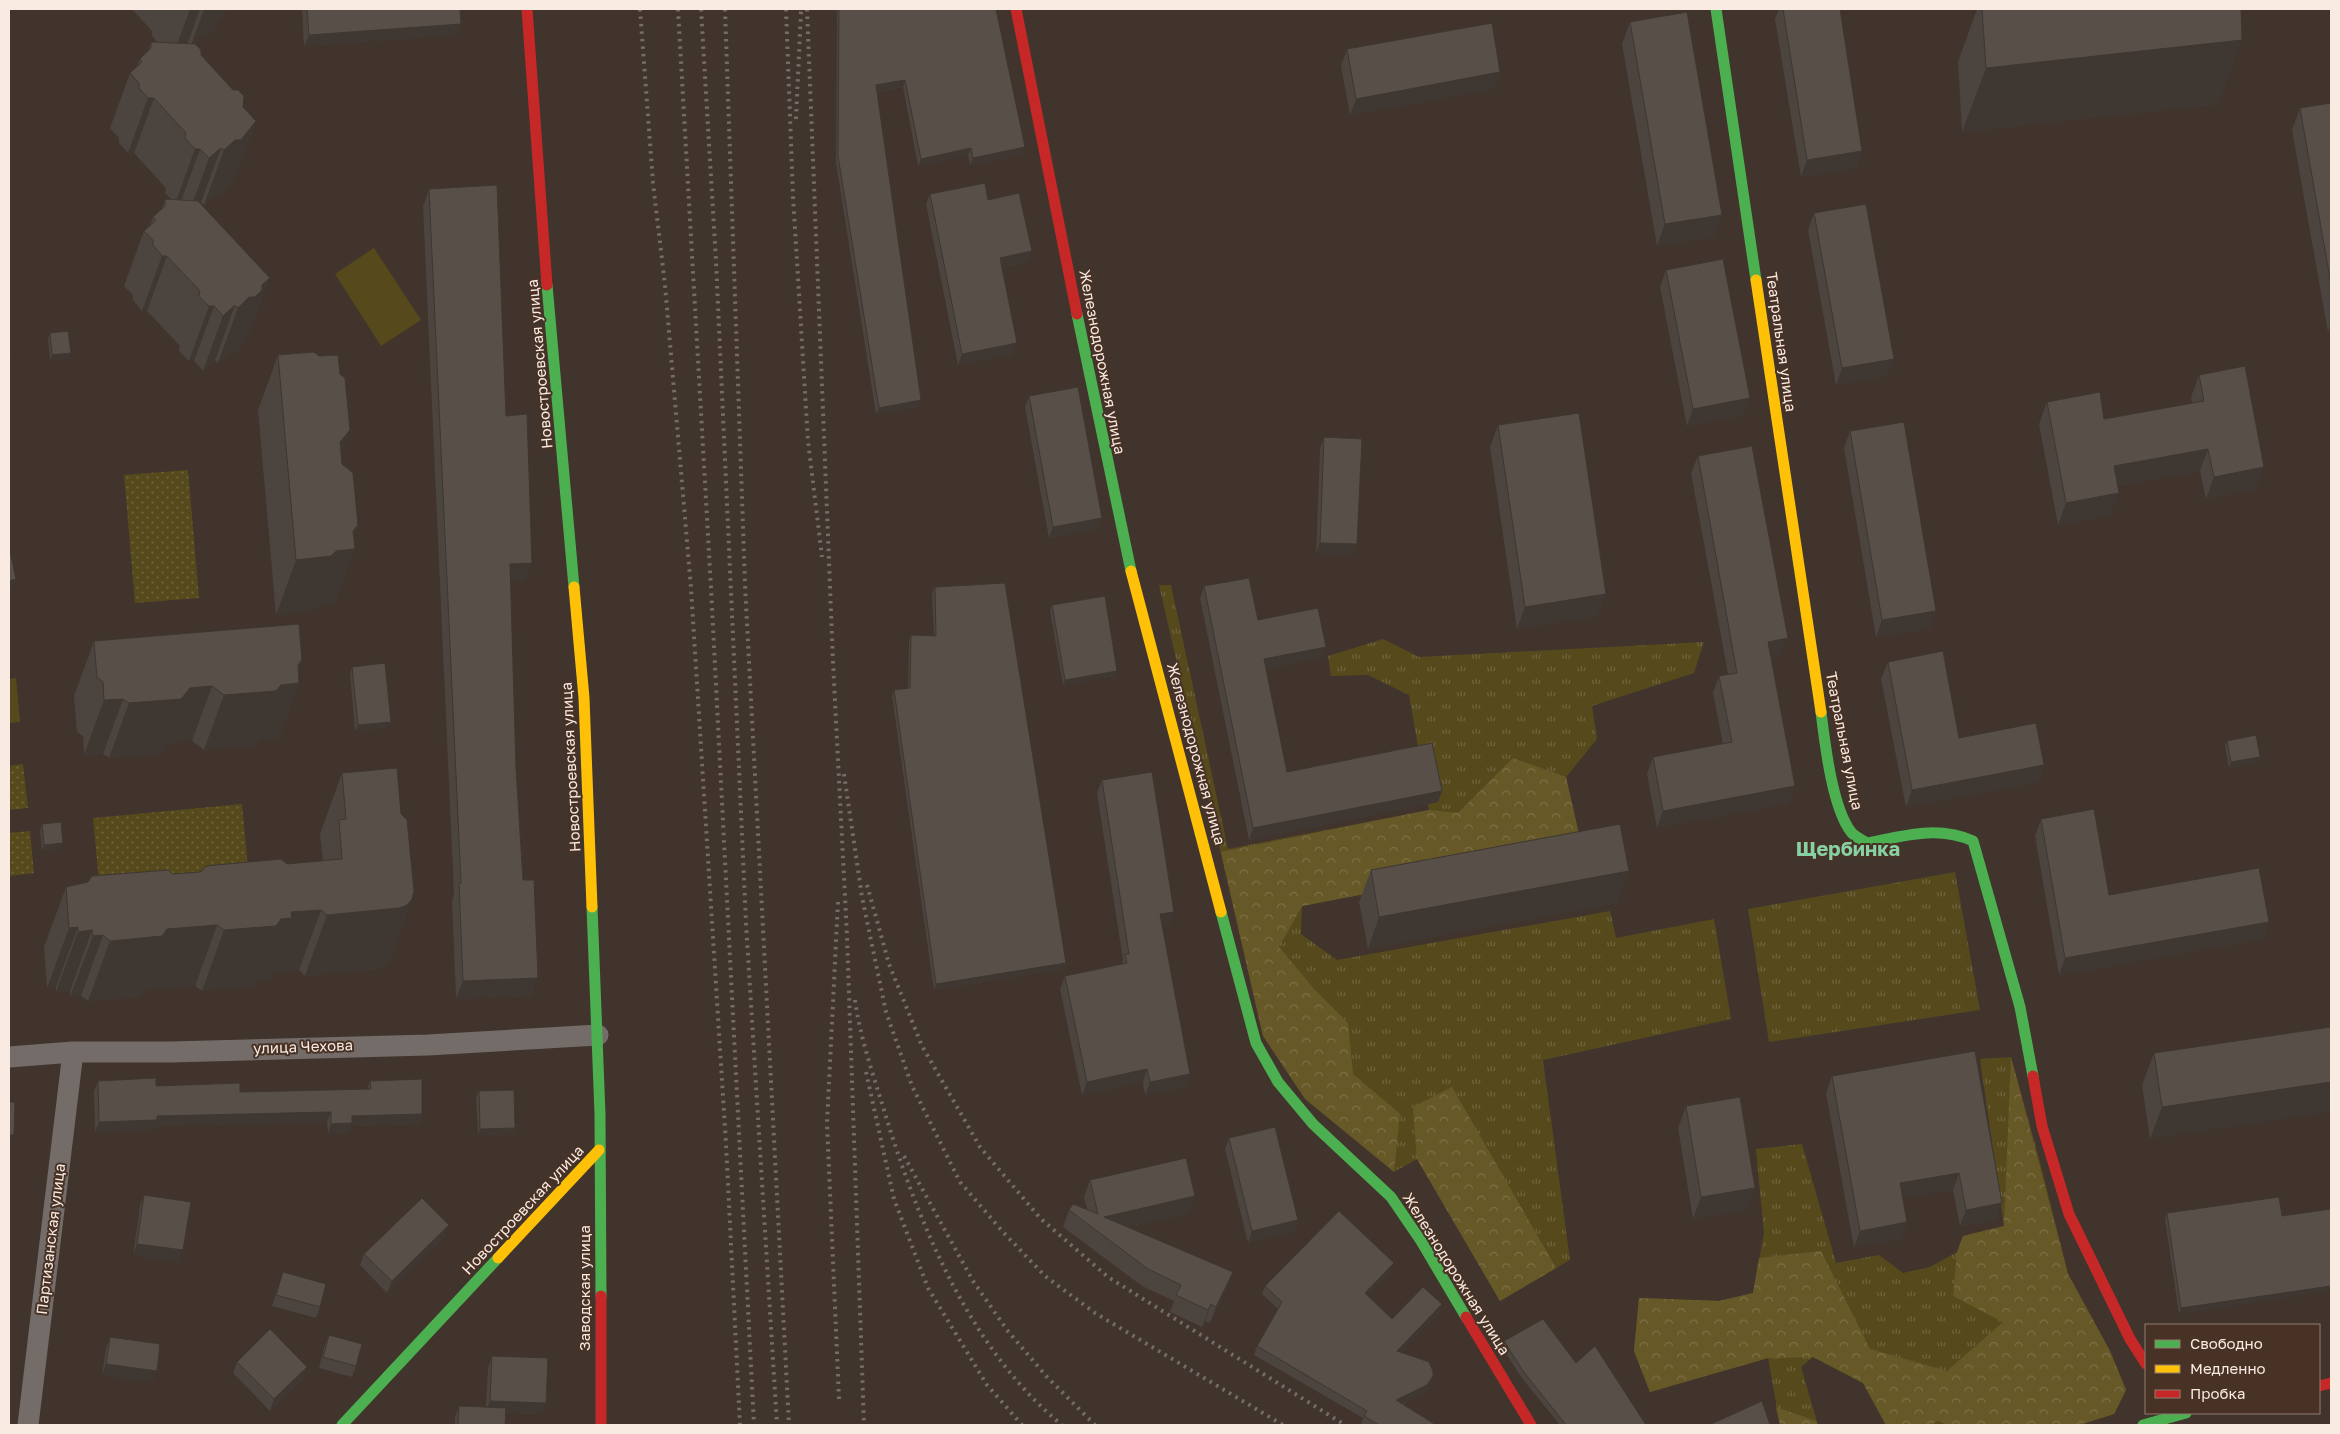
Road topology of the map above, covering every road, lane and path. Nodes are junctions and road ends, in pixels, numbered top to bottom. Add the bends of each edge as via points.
1 (527, 9) edge
2 (1016, 9) edge
3 (1716, 9) edge
4 (598, 1035) junction
5 (73, 1052) junction
6 (9, 1057) edge
7 (599, 1150) junction
8 (2145, 1362) edge
9 (2182, 1414) edge
10 (28, 1425) edge
11 (342, 1425) edge
12 (601, 1425) edge
13 (1530, 1425) edge
14 (2143, 1425) edge

1 - 4 street, Новостроевская улица via 584,698
2 - 13 street, Железнодорожная улица via 1116,508 1256,1043 1278,1082 1313,1124 1391,1197 1421,1241
3 - 8 street, Театральная улица via 1814,665 1843,817 1851,832 1867,843 1934,831 1960,833 1972,841 2020,1007 2042,1126 2069,1214 2130,1339
4 - 5 street, улица Чехова via 428,1045
4 - 7 street, Новостроевская улица
5 - 6 street, улица Чехова
5 - 10 street, Партизанская улица
7 - 11 street, Новостроевская улица
7 - 12 street, Заводская улица
9 - 14 street

